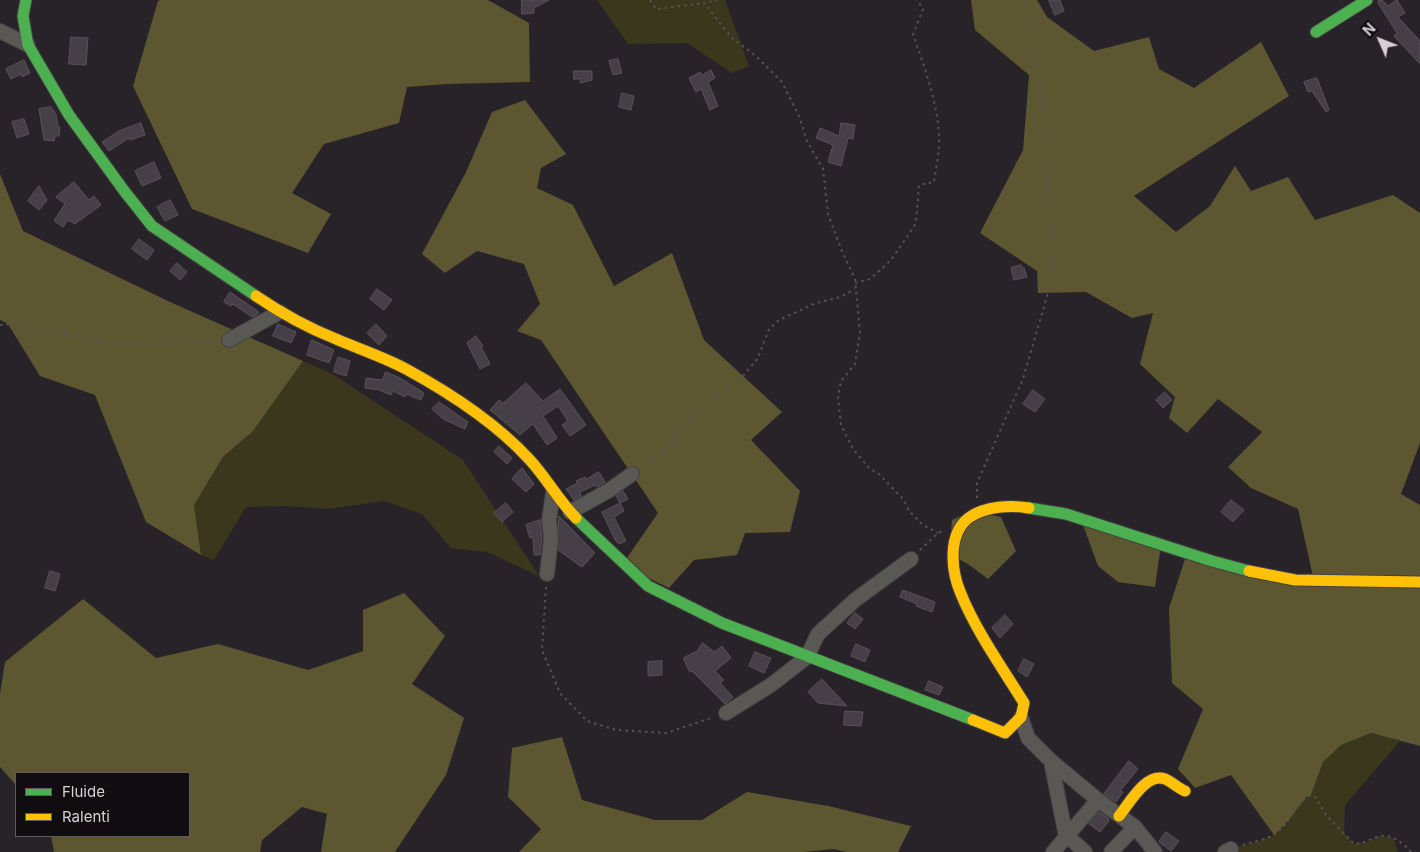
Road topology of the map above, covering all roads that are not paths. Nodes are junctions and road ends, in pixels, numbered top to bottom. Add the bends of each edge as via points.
1 (26, 0) edge
2 (1367, 0) edge
3 (0, 31) edge
4 (1316, 32) dead end
5 (28, 45) junction
6 (280, 312) junction
7 (229, 340) road end
8 (632, 474) road end
9 (553, 493) junction
10 (570, 512) junction
11 (911, 559) road end
12 (547, 574) road end
13 (1420, 582) edge
14 (807, 657) junction
15 (726, 713) road end
16 (1021, 717) junction
17 (1052, 761) junction
18 (1185, 791) dead end
19 (1098, 800) junction
20 (1119, 816) junction
21 (1135, 827) junction
22 (1066, 837) junction
23 (1053, 852) edge
24 (1085, 852) edge
25 (1111, 852) edge
26 (1155, 852) edge

1 - 5 street via 23,16
2 - 4 street
3 - 5 street
5 - 6 street via 69,115 152,226
6 - 7 street
6 - 9 street via 405,368 458,400 520,450
8 - 10 street
9 - 10 street
9 - 12 street
10 - 14 street via 648,586 722,623
11 - 14 street via 855,600 818,634
13 - 16 street via 1295,580 1212,562 1066,514 1023,507 995,508 976,514 957,532 953,548 954,575 978,626 1024,703
14 - 15 street via 772,685
14 - 16 street via 1005,732
16 - 17 street via 1028,738
17 - 19 street
17 - 22 street
18 - 20 street via 1160,777 1152,779 1143,785
19 - 20 street
19 - 22 street
20 - 21 street
21 - 25 street
21 - 26 street
22 - 23 street
22 - 24 street

